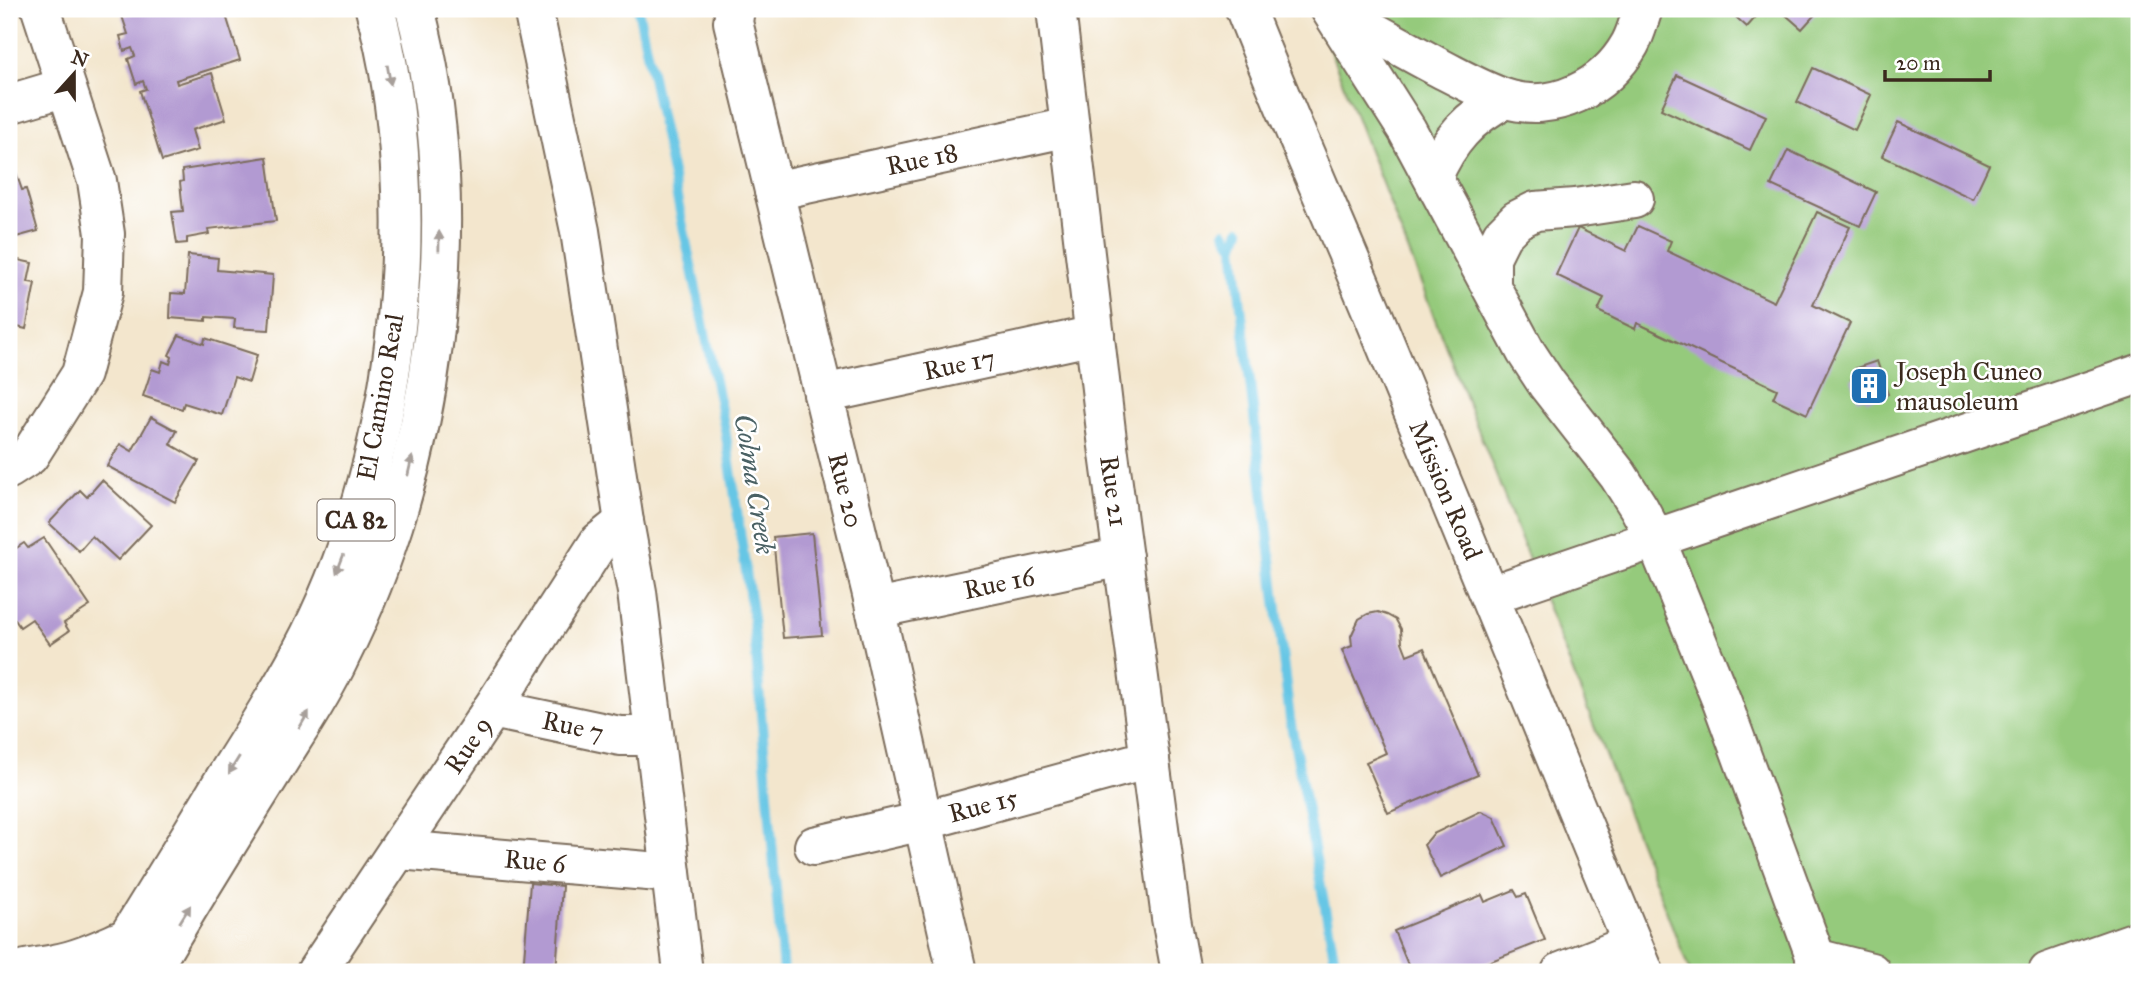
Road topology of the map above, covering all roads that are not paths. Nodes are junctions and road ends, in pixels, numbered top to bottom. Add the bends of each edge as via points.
1 (41, 9) edge
2 (374, 9) edge
3 (415, 9) edge
4 (533, 9) edge
5 (735, 9) edge
6 (1056, 9) edge
7 (1245, 9) edge
8 (1331, 9) edge
9 (1643, 9) edge
10 (65, 87) junction
11 (1505, 99) junction
12 (9, 104) edge
13 (1070, 127) junction
14 (1433, 177) junction
15 (774, 191) junction
16 (1634, 198) dead end
17 (1491, 286) junction
18 (1095, 335) junction
19 (2139, 374) edge
20 (823, 394) junction
21 (9, 469) edge
22 (624, 522) junction
23 (1656, 540) junction
24 (1123, 557) junction
25 (1490, 595) junction
26 (875, 609) junction
27 (492, 709) junction
28 (654, 736) junction
29 (1150, 759) junction
30 (923, 821) junction
31 (814, 846) dead end
32 (398, 850) junction
33 (671, 873) junction
34 (127, 938) junction
35 (2139, 940) edge
36 (1638, 958) edge
37 (1818, 965) edge
38 (16, 972) edge
39 (106, 972) edge
40 (150, 972) edge
41 (316, 972) edge
42 (683, 972) edge
43 (957, 972) edge
44 (1181, 972) edge
45 (1561, 972) edge
46 (1871, 972) edge
47 (2048, 972) edge

1 - 10 main road
2 -> 34 main road, El Camino Real / CA 82 via 394,107 401,242 388,379 372,463 354,528 302,651
40 -> 3 main road, El Camino Real / CA 82 via 339,661 396,522 425,395 440,243 433,104
4 - 22 main road via 580,231
5 - 15 main road, Rue 20 via 733,22
6 - 13 main road, Rue 21
7 - 25 main road, Mission Road
8 - 11 main road
8 - 14 main road
9 - 11 main road via 1630,43 1595,85 1548,102
10 - 12 main road
10 - 21 main road via 97,181 105,234 103,292 81,374 29,456
11 - 14 main road via 1462,129
13 - 15 main road, Rue 18
13 - 18 main road, Rue 21
14 - 17 main road
15 - 20 main road, Rue 20
16 - 17 main road via 1535,211 1517,219 1502,234 1491,257
17 - 23 main road via 1526,352 1618,475
18 - 20 main road, Rue 17
18 - 24 main road, Rue 21
19 - 23 main road
20 - 26 main road, Rue 20
22 - 27 main road, Rue 9 via 599,542
22 - 28 main road
23 - 25 main road
23 - 37 main road via 1722,702
24 - 26 main road, Rue 16
24 - 29 main road, Rue 21
25 - 36 main road, Mission Road
26 - 30 main road, Rue 20
27 - 28 main road, Rue 7 via 620,736
27 - 32 main road, Rue 9
28 - 33 main road
29 - 30 main road, Rue 15
29 - 44 main road, Rue 21
30 - 31 main road, Rue 15
30 - 43 main road, Rue 20
32 - 33 main road, Rue 6
32 - 41 main road, Rue 9
33 - 42 main road
34 - 38 main road via 73,959
34 - 39 main road, El Camino Real / CA 82
35 - 47 main road
36 - 45 main road
37 - 46 main road

